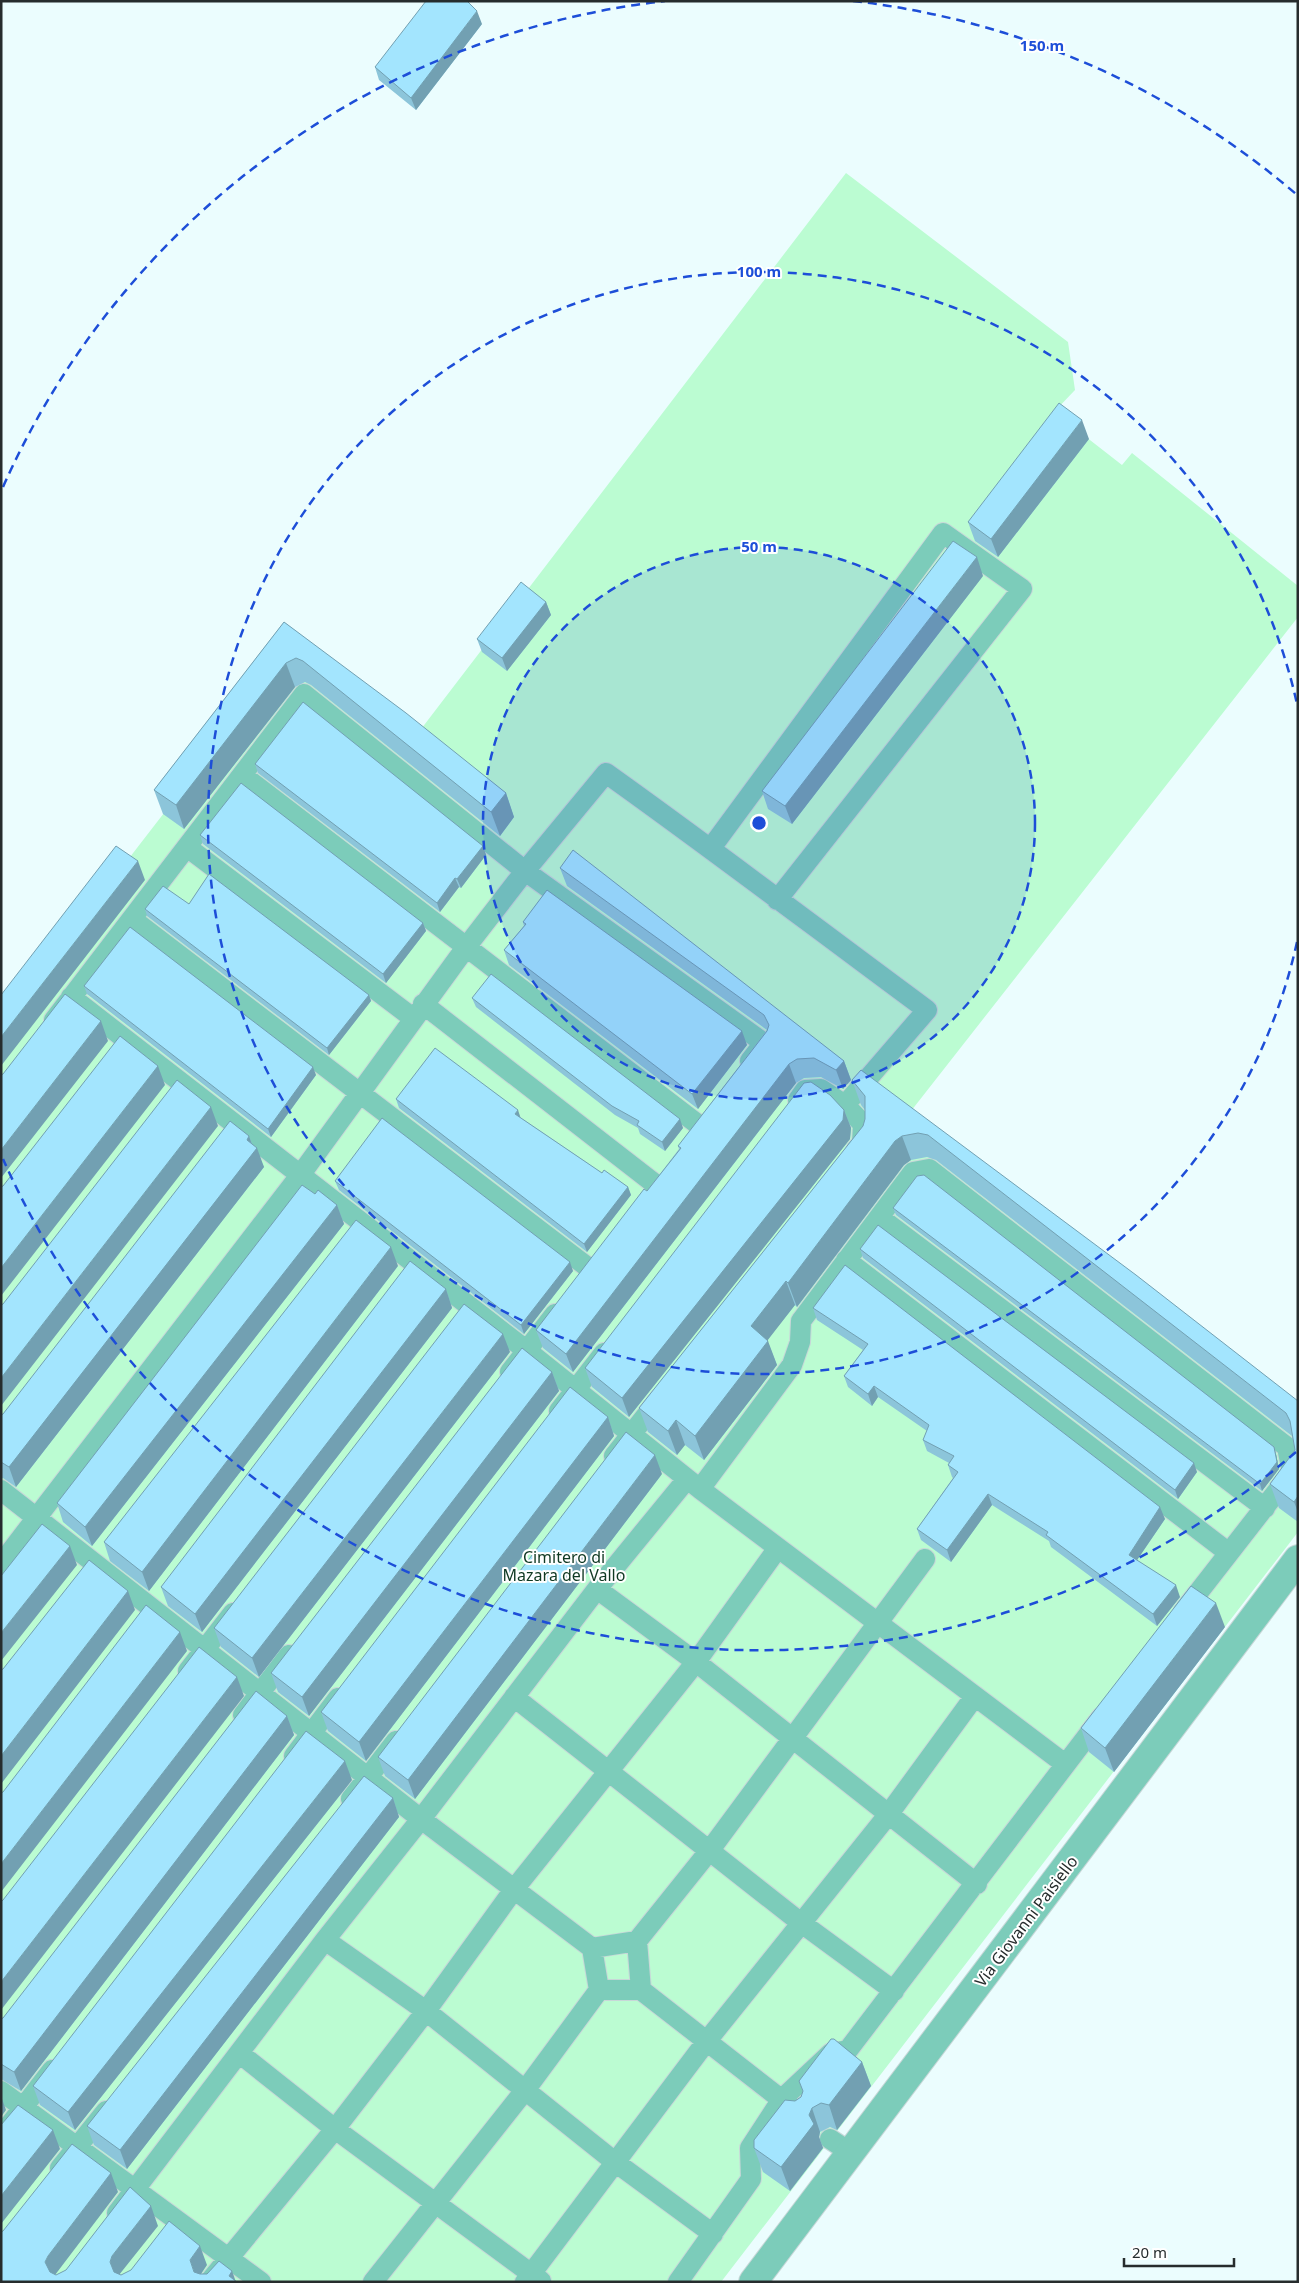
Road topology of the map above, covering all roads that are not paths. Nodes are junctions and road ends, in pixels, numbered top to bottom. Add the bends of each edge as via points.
1 (242, 775) junction
2 (187, 847) junction
3 (711, 848) junction
4 (525, 870) junction
5 (777, 900) junction
6 (132, 919) junction
7 (467, 946) junction
8 (71, 997) junction
9 (418, 1011) junction
10 (42, 1034) edge
11 (741, 1073) edge
12 (359, 1092) junction
13 (845, 1105) junction
14 (787, 1114) edge
15 (700, 1126) edge
16 (844, 1166) edge
17 (301, 1174) junction
18 (655, 1184) edge
19 (879, 1217) junction
20 (846, 1260) junction
21 (617, 1335) edge
22 (526, 1350) junction
23 (673, 1382) edge
24 (496, 1389) edge
25 (575, 1390) junction
26 (545, 1429) edge
27 (630, 1436) junction
28 (600, 1475) edge
29 (694, 1484) junction
30 (1, 1490) edge
31 (1265, 1508) junction
32 (36, 1518) junction
33 (778, 1548) junction
34 (1229, 1553) junction
35 (926, 1559) dead end
36 (1298, 1559) edge
37 (1, 1564) edge
38 (597, 1589) junction
39 (247, 1595) edge
40 (878, 1622) junction
41 (1169, 1631) edge
42 (302, 1638) edge
43 (205, 1649) junction
44 (696, 1662) junction
45 (348, 1686) edge
46 (175, 1688) edge
47 (260, 1693) junction
48 (975, 1696) junction
49 (514, 1697) junction
50 (1114, 1701) edge
51 (406, 1729) edge
52 (230, 1732) edge
53 (312, 1732) junction
54 (791, 1739) junction
55 (1066, 1764) junction
56 (282, 1772) edge
57 (610, 1772) junction
58 (369, 1777) junction
59 (888, 1815) junction
60 (339, 1816) edge
61 (421, 1819) junction
62 (710, 1850) junction
63 (977, 1884) junction
64 (515, 1888) junction
65 (800, 1922) junction
66 (325, 1940) junction
67 (637, 1942) junction
68 (592, 1948) junction
69 (599, 1990) junction
70 (641, 1990) junction
71 (894, 1991) junction
72 (426, 2011) junction
73 (706, 2042) junction
74 (65, 2053) edge
75 (239, 2053) junction
76 (526, 2089) junction
77 (1, 2091) edge
78 (119, 2094) edge
79 (782, 2099) junction
80 (23, 2107) junction
81 (800, 2114) edge
82 (335, 2129) junction
83 (1, 2136) edge
84 (76, 2148) junction
85 (615, 2162) junction
86 (48, 2184) edge
87 (134, 2190) junction
88 (434, 2203) junction
89 (105, 2228) edge
90 (713, 2234) junction
91 (227, 2258) junction
92 (533, 2279) edge
93 (209, 2282) edge
94 (261, 2282) edge
95 (373, 2282) edge
96 (678, 2282) edge
97 (753, 2282) edge

1 - 2 lane
1 - 4 lane via 304,694
1 - 7 lane
2 - 6 lane
2 - 9 lane
3 - 4 lane via 606,773
3 - 5 lane
3 - 5 lane via 943,533 1022,589
4 - 7 lane
4 - 11 lane via 764,1043
5 - 13 lane via 927,1010
6 - 8 lane
6 - 12 lane
7 - 9 lane
7 - 15 lane
8 - 10 lane
8 - 17 lane via 119,1046 229,1131
9 - 12 lane
9 - 18 lane
12 - 17 lane
12 - 22 lane via 584,1276
13 - 14 lane via 822,1089 805,1090
13 - 16 lane via 863,1124 862,1143
17 - 22 lane via 355,1230 464,1314
17 - 32 lane
19 - 20 lane
19 - 31 lane
19 - 31 lane via 913,1172 929,1169 1287,1447 1292,1472
20 - 29 lane via 801,1321 800,1342 792,1365
20 - 34 lane
21 - 25 lane
22 - 24 lane
22 - 25 lane
23 - 27 lane
25 - 26 lane
25 - 27 lane
27 - 28 lane
27 - 29 lane
29 - 33 lane
29 - 38 lane
30 - 32 lane
31 - 34 lane
32 - 37 lane
32 - 43 lane
33 - 40 lane
33 - 44 lane
34 - 41 lane
35 - 40 lane
36 - 97 street, Via Giovanni Paisiello via 841,2146
38 - 44 lane
38 - 49 lane
39 - 43 lane
40 - 48 lane
40 - 54 lane
42 - 47 lane
43 - 46 lane
43 - 47 lane
44 - 54 lane
44 - 57 lane
45 - 53 lane
47 - 52 lane
47 - 53 lane
48 - 55 lane
48 - 59 lane
49 - 57 lane
49 - 61 lane
50 - 55 lane
51 - 58 lane
53 - 56 lane
53 - 58 lane
54 - 59 lane
54 - 62 lane
55 - 63 lane
57 - 62 lane
57 - 64 lane
58 - 60 lane
58 - 61 lane
59 - 63 lane
59 - 65 lane
61 - 64 lane
61 - 66 lane
62 - 65 lane
62 - 67 lane
63 - 71 lane
64 - 68 lane
64 - 72 lane
65 - 71 lane
65 - 73 lane
66 - 72 lane
66 - 75 lane
67 - 68 lane
67 - 70 lane
68 - 69 lane
69 - 70 lane
69 - 76 lane
70 - 73 lane
71 - 79 lane via 848,2050 831,2053
72 - 76 lane
72 - 82 lane
73 - 79 lane
73 - 85 lane
74 - 80 lane
75 - 82 lane
75 - 87 lane
76 - 85 lane
76 - 88 lane
77 - 80 lane
78 - 84 lane
79 - 81 lane
79 - 90 lane via 750,2148 751,2179
80 - 83 lane
80 - 84 lane
82 - 88 lane
82 - 91 lane
84 - 86 lane
84 - 87 lane
85 - 90 lane
85 - 92 lane
87 - 89 lane
87 - 91 lane via 170,2228
88 - 92 lane
88 - 95 lane
90 - 96 lane
91 - 93 lane
91 - 94 lane

